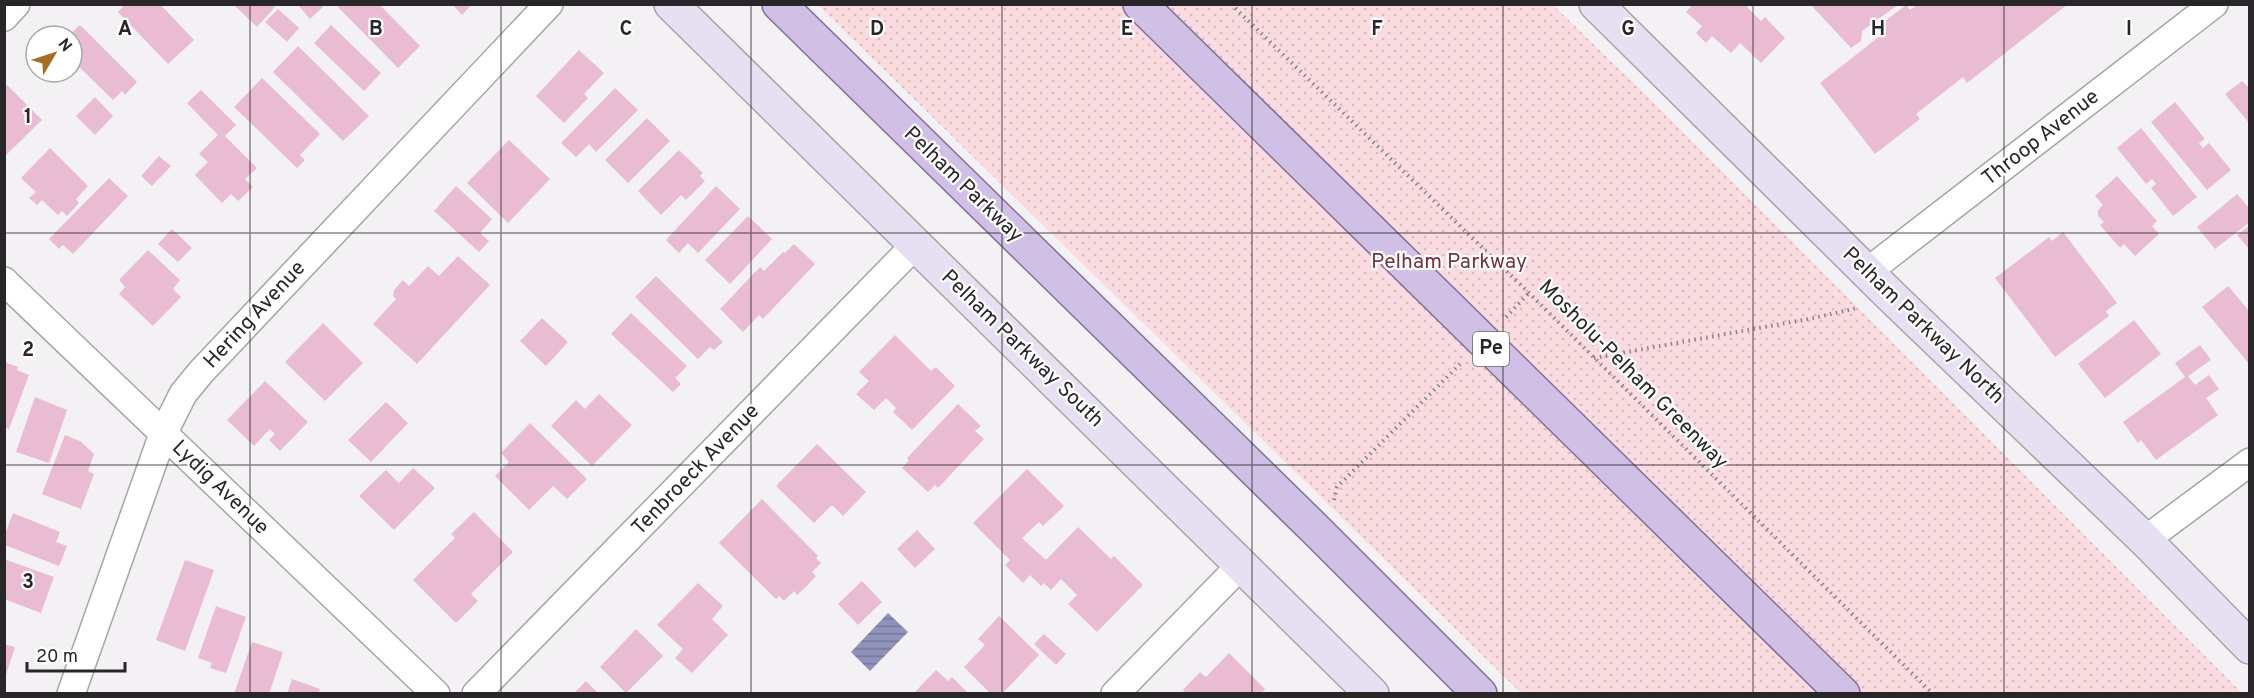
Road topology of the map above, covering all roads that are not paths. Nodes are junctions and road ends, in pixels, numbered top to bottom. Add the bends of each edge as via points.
1 (16, 4) edge
2 (549, 4) edge
3 (671, 4) edge
4 (779, 4) edge
5 (1140, 4) edge
6 (1596, 4) edge
7 (2214, 4) edge
8 (4, 17) edge
9 (915, 245) junction
10 (1867, 272) junction
11 (4, 281) edge
12 (163, 434) junction
13 (2250, 462) edge
14 (2145, 540) junction
15 (1242, 564) junction
16 (2250, 647) edge
17 (71, 693) edge
18 (436, 693) edge
19 (476, 693) edge
20 (1115, 693) edge
21 (1372, 693) edge
22 (1480, 693) edge
23 (1843, 693) edge

1 - 8 street
2 - 12 street, Hering Avenue via 201,372 183,394
3 - 9 street, Pelham Parkway South
4 - 22 main road, Pelham Parkway
5 - 23 main road, Pe
6 - 10 street, Pelham Parkway North
7 - 10 street, Throop Avenue
9 - 15 street, Pelham Parkway South
9 - 19 street, Tenbroeck Avenue
10 - 14 street, Pelham Parkway North
11 - 12 street, Lydig Avenue
12 - 17 street, Hering Avenue
12 - 18 street, Lydig Avenue
13 - 14 street
14 - 16 street, Pelham Parkway North
15 - 20 street
15 - 21 street, Pelham Parkway South

